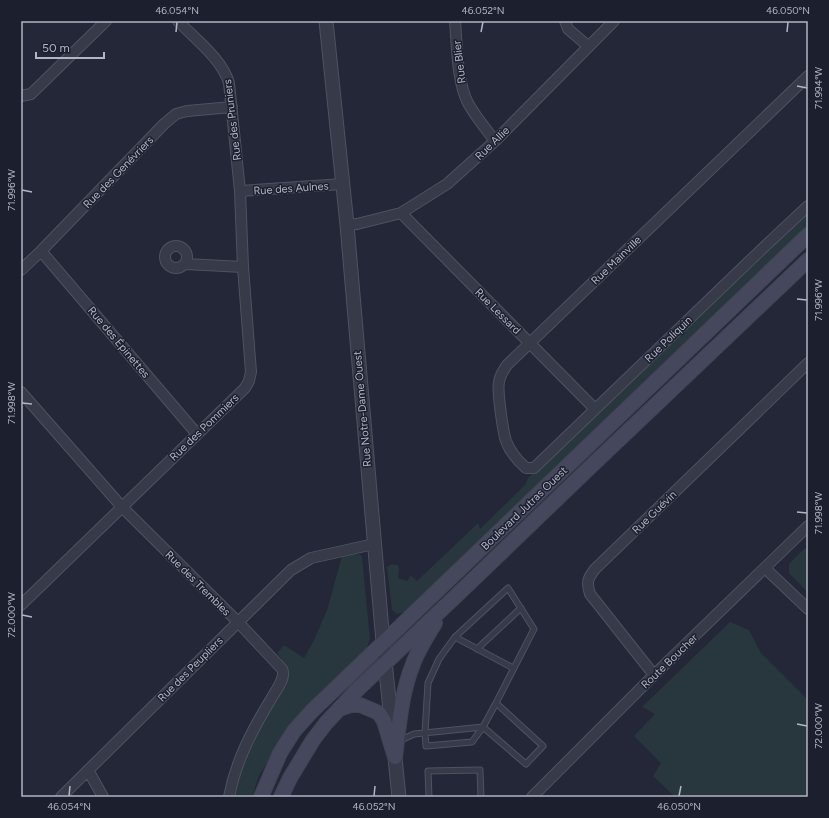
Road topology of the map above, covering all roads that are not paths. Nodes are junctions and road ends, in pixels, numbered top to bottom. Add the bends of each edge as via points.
1 (106, 21) edge
2 (178, 21) edge
3 (326, 21) edge
4 (455, 21) edge
5 (565, 21) edge
6 (614, 21) edge
7 (588, 46) junction
8 (808, 76) edge
9 (26, 95) edge
10 (232, 107) junction
11 (496, 141) junction
12 (343, 184) junction
13 (240, 191) junction
14 (808, 206) edge
15 (401, 213) junction
16 (346, 225) junction
17 (808, 235) edge
18 (41, 251) junction
19 (808, 260) edge
20 (185, 264) dead end
21 (243, 268) junction
22 (21, 270) edge
23 (530, 343) junction
24 (808, 363) edge
25 (21, 392) edge
26 (595, 409) junction
27 (197, 434) junction
28 (526, 468) joint
29 (122, 507) junction
30 (808, 526) edge
31 (374, 544) junction
32 (766, 569) junction
33 (21, 605) edge
34 (445, 607) junction
35 (521, 608) junction
36 (808, 609) edge
37 (238, 622) junction
38 (455, 637) junction
39 (383, 642) junction
40 (477, 649) junction
41 (385, 664) junction
42 (513, 668) junction
43 (654, 675) junction
44 (496, 703) junction
45 (339, 709) junction
46 (483, 726) junction
47 (425, 733) junction
48 (397, 741) junction
49 (395, 757) junction
50 (88, 770) junction
51 (61, 797) edge
52 (103, 797) edge
53 (229, 797) edge
54 (261, 797) edge
55 (281, 797) edge
56 (399, 797) edge
57 (430, 797) edge
58 (481, 797) edge
59 (532, 797) edge

1 - 9 street
2 - 10 street, Rue des Pruniers via 227,74
3 - 12 street, Rue Notre-Dame Ouest
4 - 11 street, Rue Blier via 463,90 470,108
5 - 7 street via 568,29
6 - 7 street, Rue Allie
7 - 11 street, Rue Allie
8 - 23 street, Rue Mainville
10 - 13 street, Rue des Pruniers
10 - 18 street, Rue des Genévriers via 187,110 176,114
11 - 15 street, Rue Allie via 447,184
12 - 13 street, Rue des Aulnes
12 - 16 street, Rue Notre-Dame Ouest
13 - 21 street, Rue des Pommiers
14 - 26 street, Rue Poliquin
15 - 16 street, Rue Allie
15 - 23 street, Rue Lessard
16 - 31 street, Rue Notre-Dame Ouest
17 - 39 main road, Boulevard Jutras Ouest
18 - 22 street, Rue des Genévriers
18 - 27 street, Rue des Épinettes
19 - 34 main road, Boulevard Jutras Ouest
20 - 21 street
21 - 27 street, Rue des Pommiers via 251,372 249,381 245,388
23 - 26 street, Rue Lessard
23 - 28 street, Rue Mainville via 507,365 498,384 506,441 518,462
24 - 43 street, Rue Guévin via 589,577 590,594
25 - 29 street, Rue des Trembles
26 - 28 street, Rue Poliquin via 534,468
27 - 29 street, Rue des Pommiers
29 - 33 street, Rue des Pommiers
29 - 37 street, Rue des Trembles
30 - 32 street, Route Boucher
31 - 37 street, Rue des Peupliers via 323,554 302,563
31 - 39 street, Rue Notre-Dame Ouest
32 - 36 street
32 - 43 street, Route Boucher
34 - 41 main road, Boulevard Jutras Ouest
34 - 48 main road via 413,663 405,690
35 - 38 lane via 508,588
35 - 40 lane
35 - 42 lane via 534,629
37 - 50 street, Rue des Peupliers
37 - 53 street, Rue des Trembles via 284,672 245,745
38 - 40 lane
38 - 47 lane via 439,659 428,683
39 - 41 street, Rue Notre-Dame Ouest
39 - 54 main road, Boulevard Jutras Ouest via 326,696 294,731 280,753
40 - 42 lane
41 - 45 main road, Boulevard Jutras Ouest
41 - 49 street, Rue Notre-Dame Ouest
42 - 44 lane
43 - 59 street, Route Boucher
44 - 46 lane
44 - 46 lane via 543,746 526,764
45 - 49 main road via 360,705 379,713
45 - 55 main road, Boulevard Jutras Ouest via 313,740
46 - 47 lane
46 - 47 lane via 472,742 426,746
47 - 48 lane via 414,734
48 - 49 main road
49 - 56 street, Rue Notre-Dame Ouest
50 - 51 street, Rue des Peupliers
50 - 52 street
57 - 58 lane via 428,771 480,770

